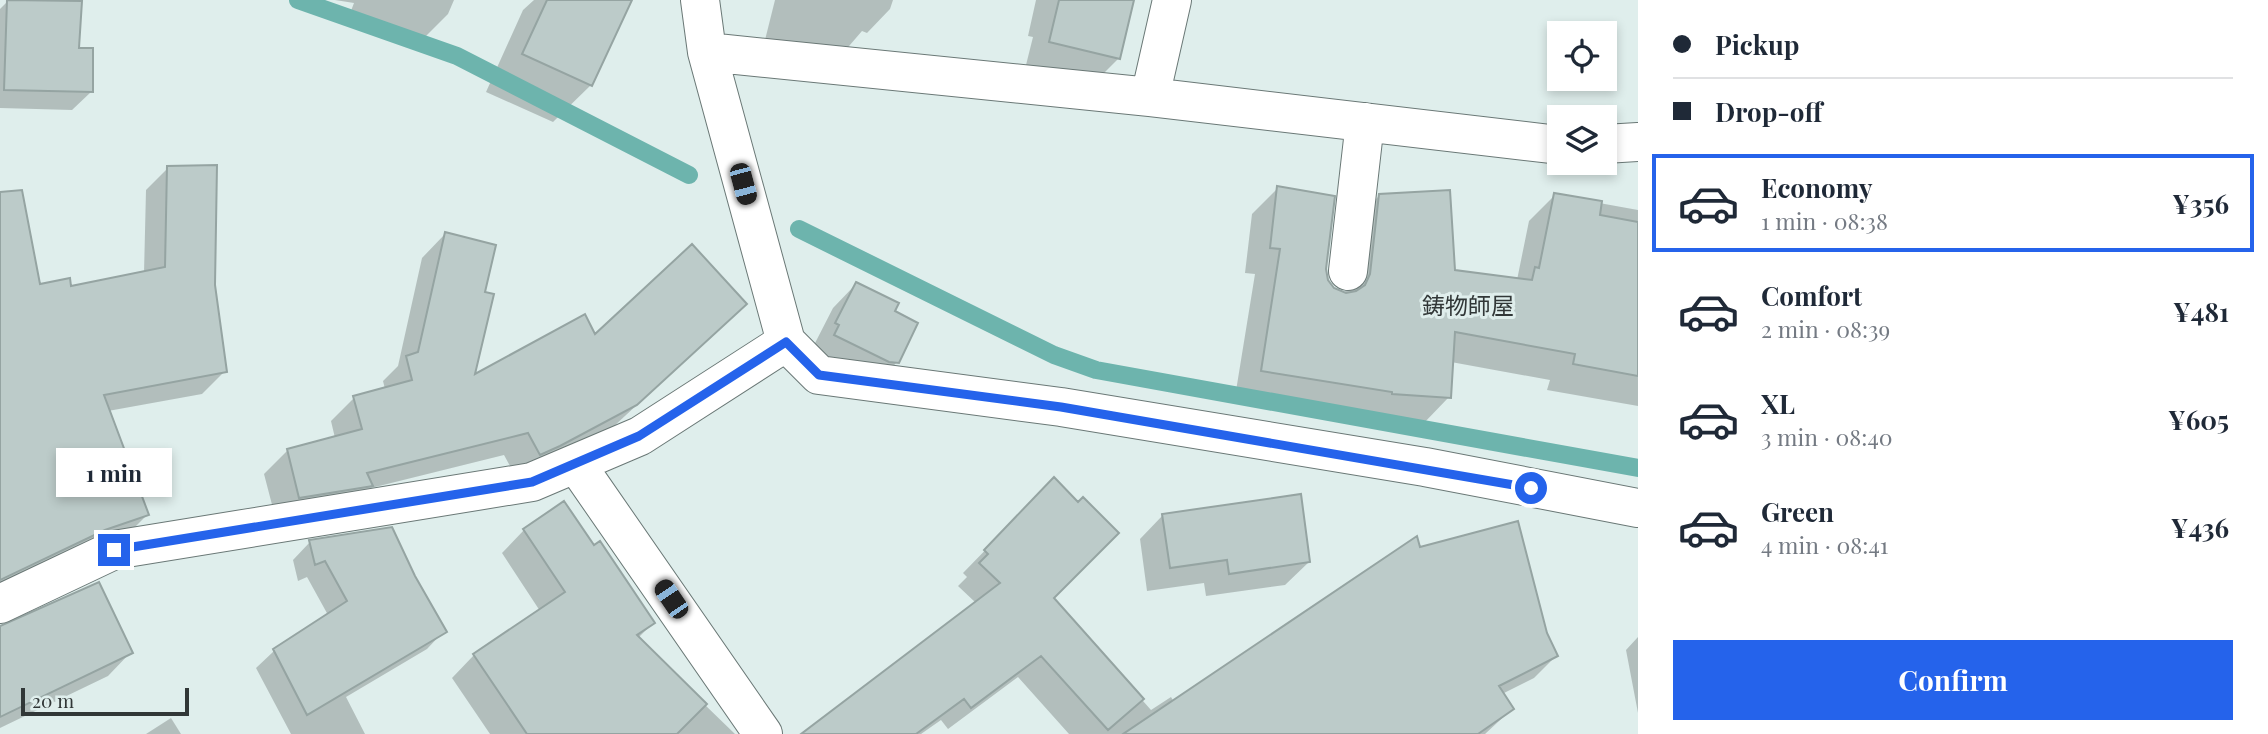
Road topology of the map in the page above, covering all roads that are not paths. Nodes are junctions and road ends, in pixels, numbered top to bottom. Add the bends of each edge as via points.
1 (699, 0) edge
2 (1172, 0) edge
3 (707, 52) junction
4 (1150, 97) junction
5 (1364, 122) junction
6 (1638, 142) edge
7 (1617, 143) edge
8 (1547, 144) edge
9 (1348, 271) dead end
10 (786, 342) junction
11 (576, 464) junction
12 (1638, 508) edge
13 (0, 604) edge
14 (763, 734) edge

1 - 3 street
2 - 4 street
3 - 4 street
3 - 10 street
4 - 5 street
5 - 8 street
5 - 9 street
6 - 7 street
10 - 11 street via 639,436
10 - 12 street via 819,375 1061,407
11 - 13 street via 532,482 114,550
11 - 14 street

